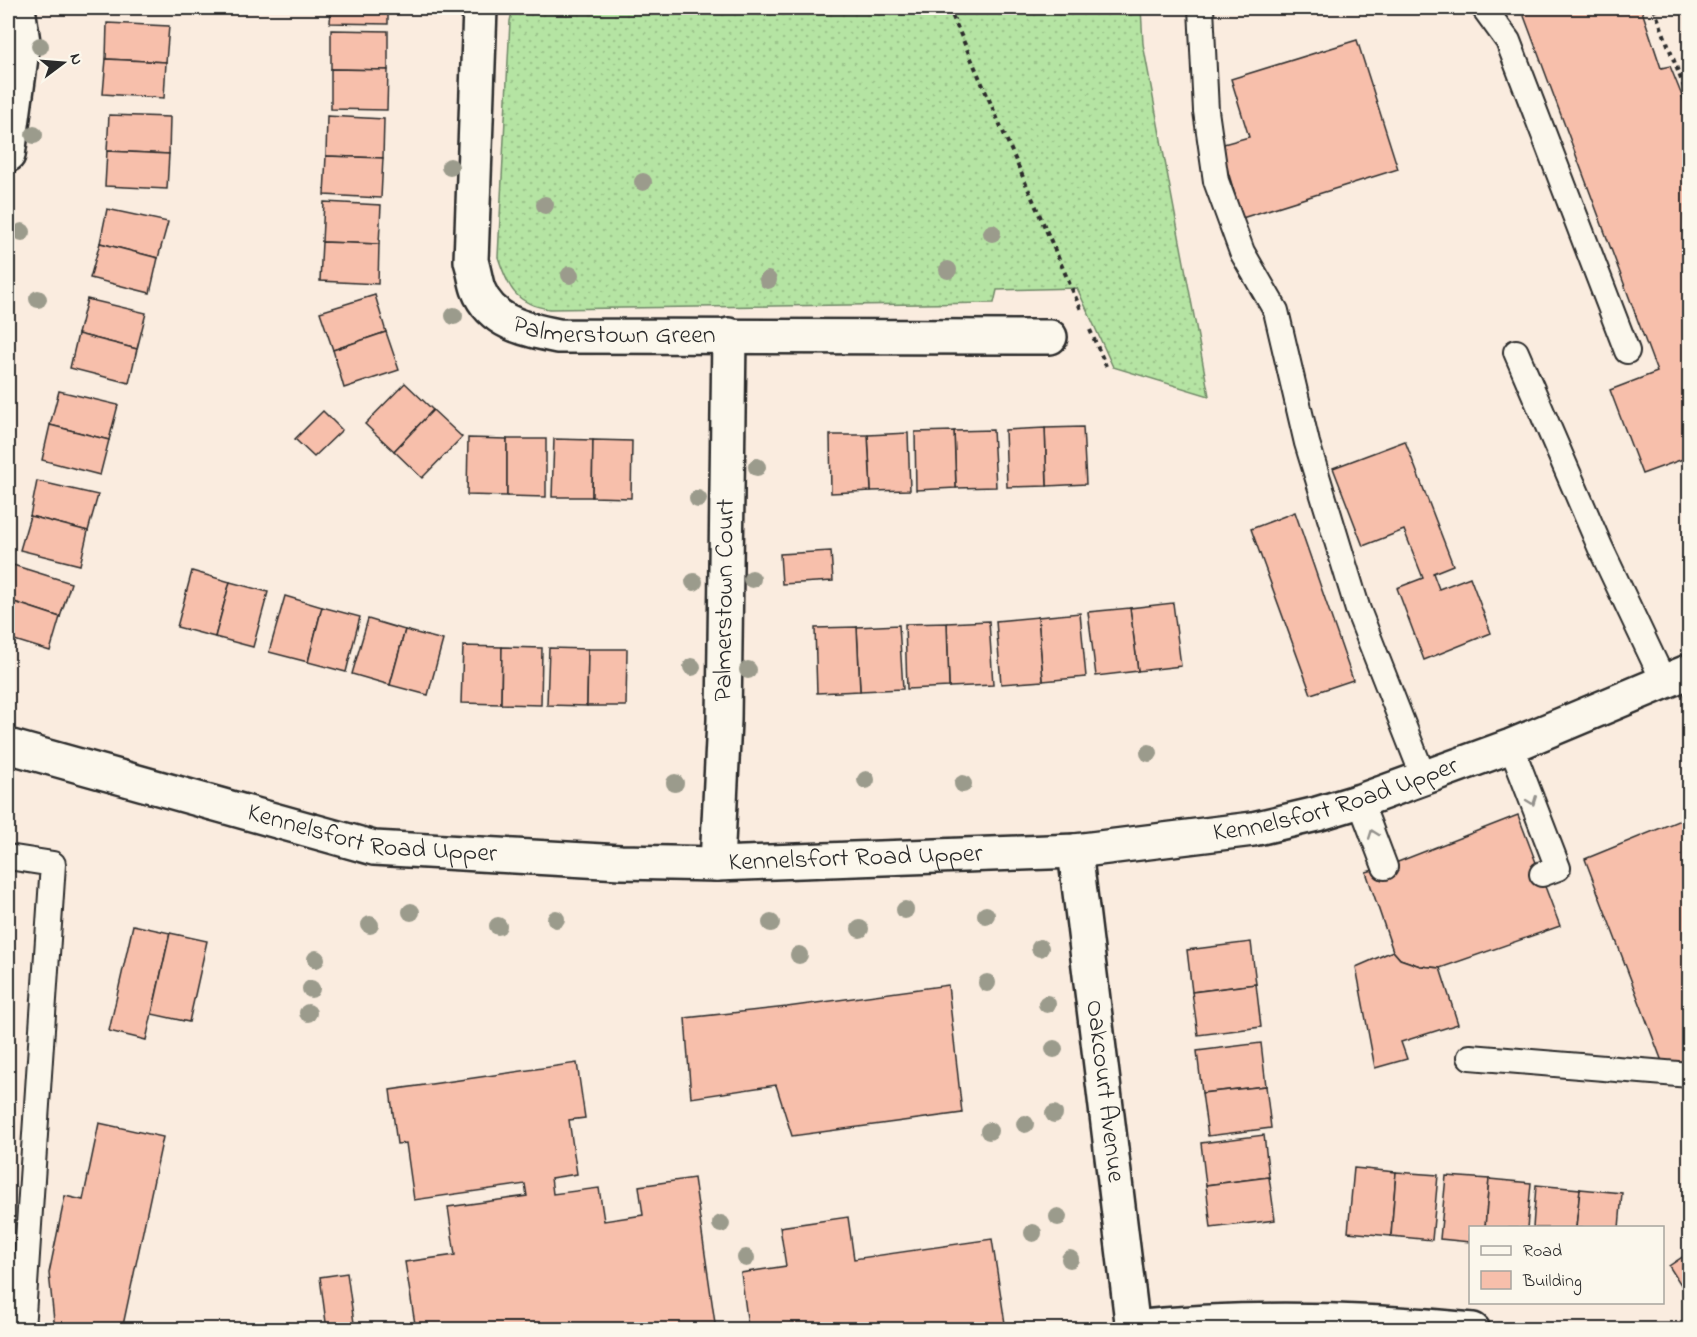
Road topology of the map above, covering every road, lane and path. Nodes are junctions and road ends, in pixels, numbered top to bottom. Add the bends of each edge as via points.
1 (18, 8) edge
2 (480, 8) edge
3 (949, 8) edge
4 (1202, 8) edge
5 (1484, 8) edge
6 (1654, 8) edge
7 (1689, 103) edge
8 (8, 155) edge
9 (729, 335) junction
10 (1050, 337) dead end
11 (1627, 351) dead end
12 (1516, 352) dead end
13 (1106, 366) dead end
14 (1677, 676) edge
15 (8, 746) edge
16 (1511, 746) junction
17 (1424, 778) junction
18 (1360, 801) junction
19 (1075, 851) junction
20 (8, 857) edge
21 (717, 864) junction
22 (1385, 867) dead end
23 (1542, 874) dead end
24 (1470, 1057) dead end
25 (1689, 1075) edge
26 (22, 1329) edge
27 (1133, 1329) edge
28 (1473, 1329) edge

1 - 8 street via 23,42
2 - 9 street, Palmerstown Green via 471,261 488,306 504,320 558,336
3 - 13 path
4 - 17 lane via 1206,111 1216,181 1242,252 1276,311 1307,443 1358,610
5 - 11 lane via 1508,41
6 - 7 path
9 - 10 street, Palmerstown Green
9 - 21 street, Palmerstown Court via 724,720
12 - 14 lane via 1601,549
14 - 16 street, Kennelsfort Road Upper
15 - 21 street, Kennelsfort Road Upper via 375,848
16 - 17 street, Kennelsfort Road Upper
16 -> 23 lane via 1558,868
17 - 18 street, Kennelsfort Road Upper
18 - 19 street, Kennelsfort Road Upper via 1253,829
22 -> 18 lane
19 - 21 street, Kennelsfort Road Upper
19 - 27 street, Oakcourt Avenue
20 - 26 lane via 53,864
24 - 25 lane
27 - 28 street via 1302,1319

